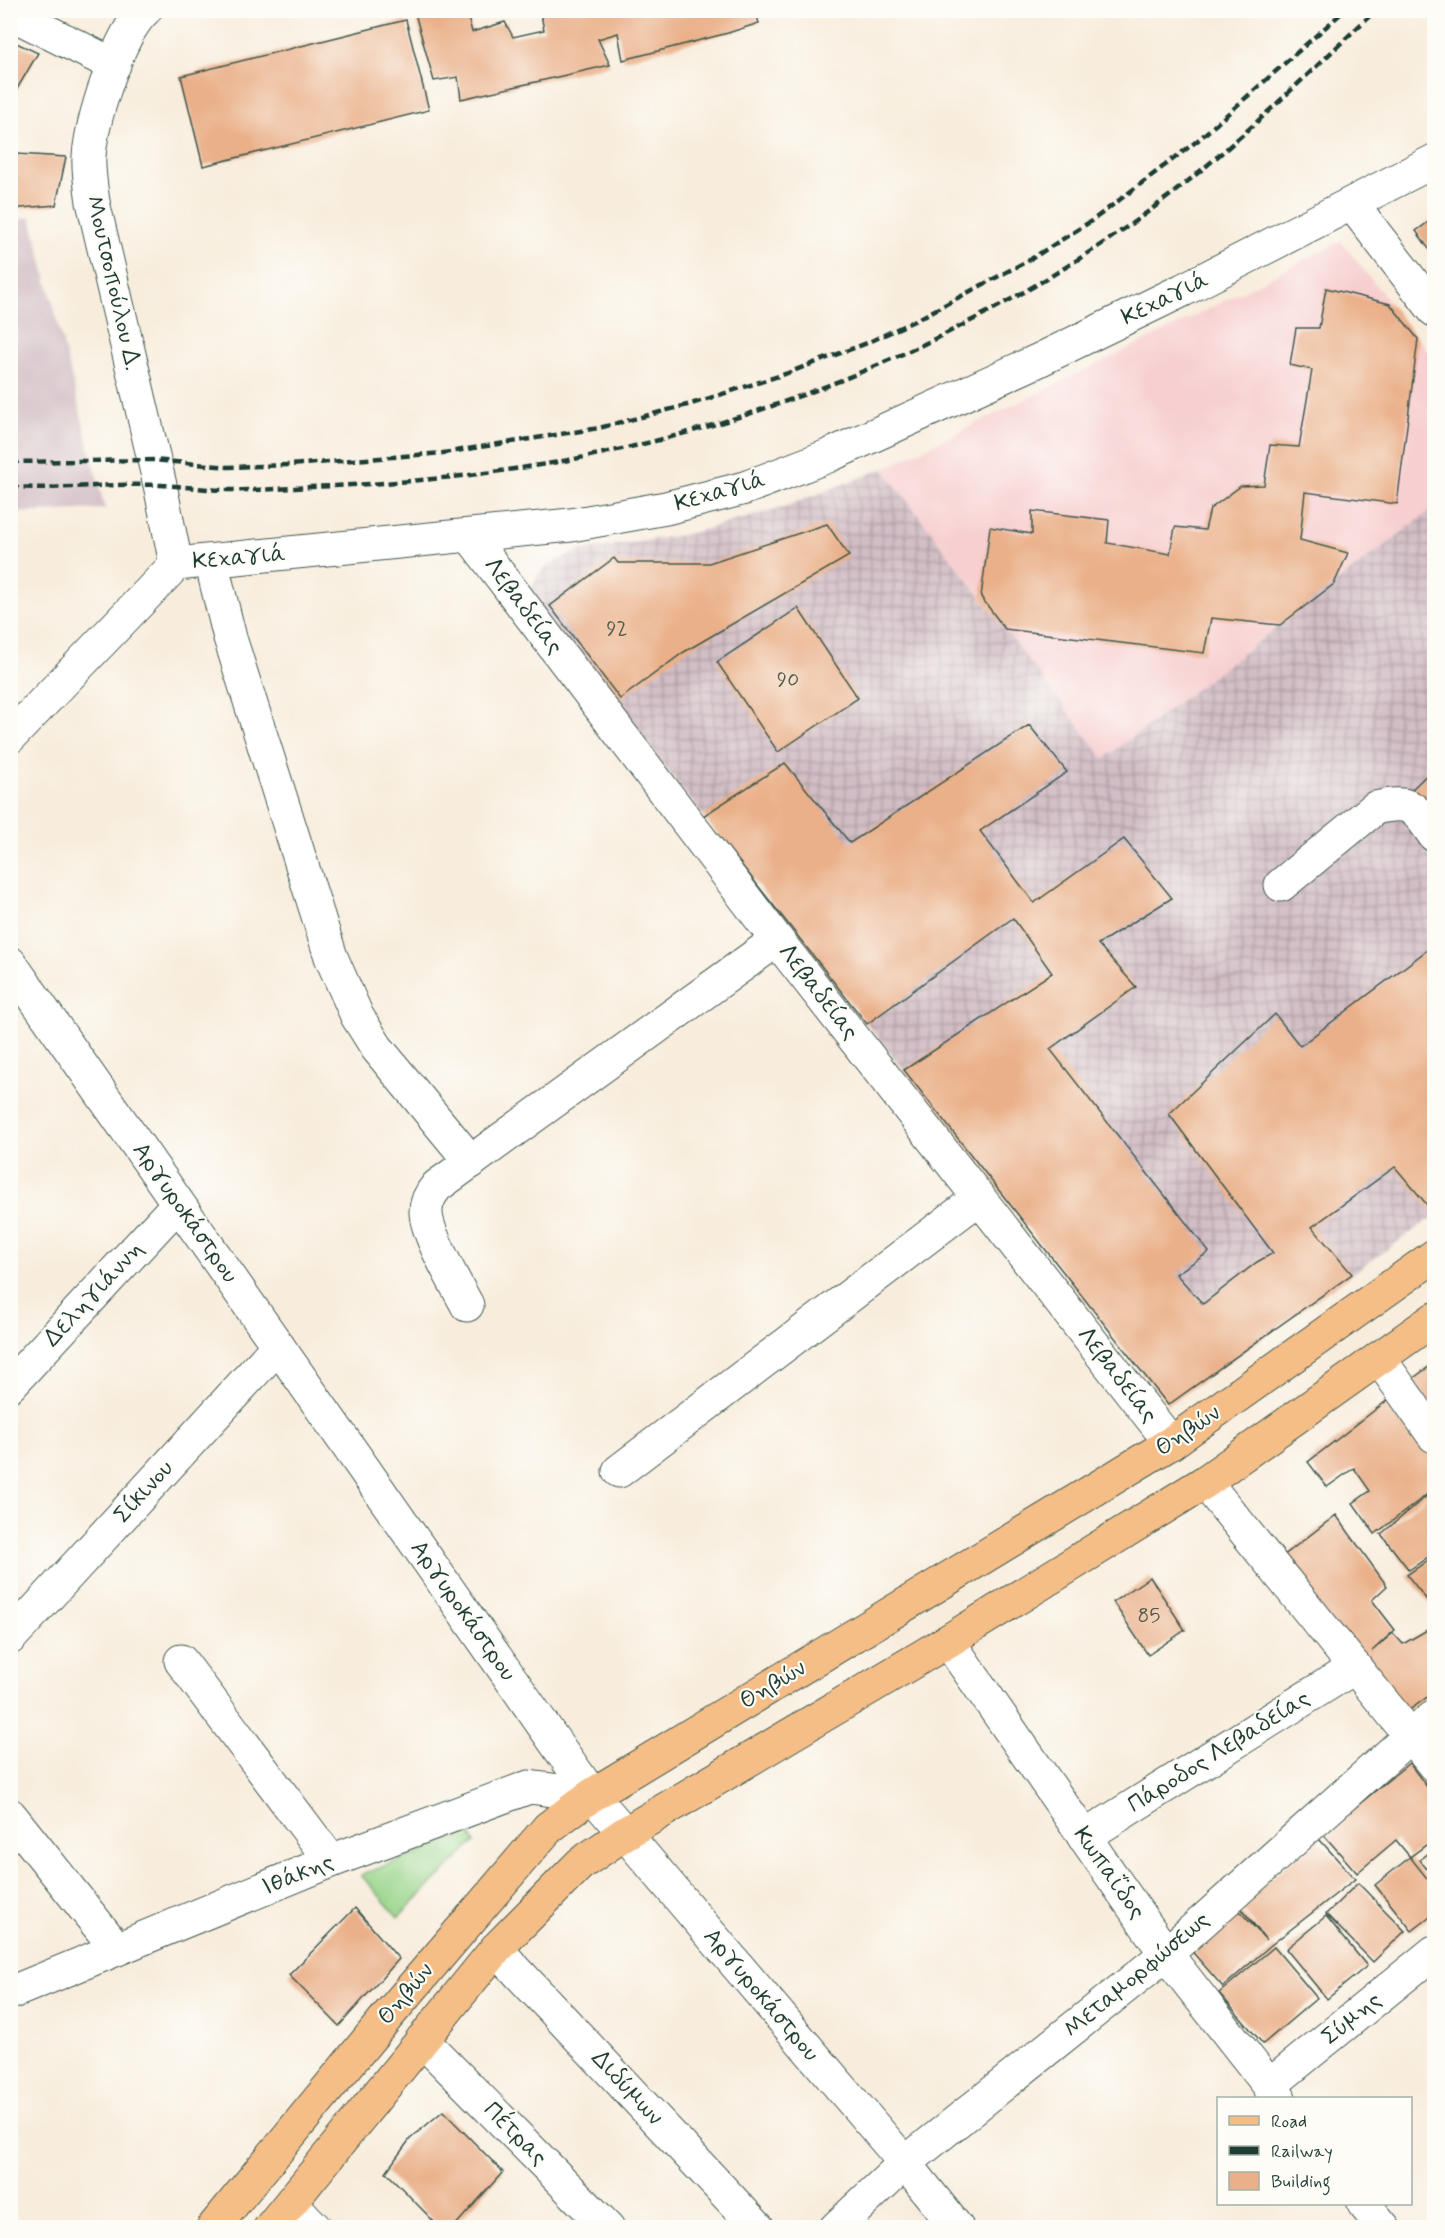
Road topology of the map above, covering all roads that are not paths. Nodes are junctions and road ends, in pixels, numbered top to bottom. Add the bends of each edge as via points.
1 (145, 10) edge
2 (10, 13) edge
3 (114, 65) junction
4 (1434, 161) edge
5 (1352, 204) junction
6 (1434, 310) edge
7 (470, 536) junction
8 (211, 561) junction
9 (176, 564) junction
10 (10, 737) edge
11 (1434, 835) edge
12 (1281, 885) dead end
13 (777, 940) junction
14 (10, 963) edge
15 (471, 1162) junction
16 (979, 1198) junction
17 (178, 1204) junction
18 (1434, 1256) edge
19 (467, 1305) dead end
20 (1434, 1319) edge
21 (278, 1346) junction
22 (1379, 1358) junction
23 (10, 1385) edge
24 (1434, 1436) edge
25 (1171, 1443) junction
26 (618, 1471) dead end
27 (1204, 1482) junction
28 (10, 1638) edge
29 (948, 1641) junction
30 (181, 1661) dead end
31 (1354, 1667) junction
32 (1422, 1726) edge
33 (1434, 1765) edge
34 (592, 1795) junction
35 (10, 1815) edge
36 (624, 1834) junction
37 (1084, 1837) junction
38 (330, 1861) junction
39 (117, 1949) junction
40 (496, 1949) junction
41 (1434, 1952) edge
42 (1166, 1954) junction
43 (10, 1993) edge
44 (422, 2040) junction
45 (1274, 2092) edge
46 (905, 2163) junction
47 (1365, 2205) edge
48 (280, 2215) edge
49 (213, 2228) edge
50 (315, 2228) edge
51 (608, 2228) edge
52 (758, 2228) edge
53 (836, 2228) edge
54 (957, 2228) edge
55 (1384, 2228) edge

1 - 3 street, Μουτσοπούλου Δ.
2 - 3 street
3 - 9 street, Μουτσοπούλου Δ. via 93,131 90,178
4 - 5 street, Κεχαγιά
5 - 6 street
5 - 7 street, Κεχαγιά via 1037,361 828,456 745,488 666,508 572,525
7 - 8 street, Κεχαγιά
7 - 13 street, Λεβαδείας
8 - 9 street, Κεχαγιά
8 - 15 street via 230,638 331,957 357,1016 377,1048
9 - 10 street, Κεχαγιά
11 - 12 street via 1407,805 1375,808
13 - 15 street
13 - 16 street, Λεβαδείας
14 - 17 street, Αργυροκάστρου
15 - 19 street via 437,1186 429,1196 426,1212 429,1227
16 - 25 street, Λεβαδείας
16 - 26 street
17 - 21 street, Αργυροκάστρου
17 - 23 street, Δεληγιάννη
18 - 25 main road, Θηβών
20 - 22 main road, Θηβών
21 - 28 street, Σίκινου
21 - 34 street, Αργυροκάστρου
22 - 24 street
22 - 27 main road, Θηβών
25 - 34 main road, Θηβών
27 - 29 main road, Θηβών
27 - 31 street
29 - 36 main road, Θηβών
29 - 37 street, Κωπαΐδος
30 - 38 street
31 - 32 street
31 - 37 street, Πάροδος Λεβαδείας
32 - 33 street
32 - 42 street, Μεταμορφώσεως
34 - 36 street, Αργυροκάστρου
34 - 38 street, Ιθάκης via 529,1787
34 - 49 main road, Θηβών via 548,1828
35 - 39 street
36 - 40 main road, Θηβών via 580,1864
36 - 46 street, Αργυροκάστρου
37 - 42 street, Κωπαΐδος
38 - 39 street, Ιθάκης
39 - 43 street, Ιθάκης
40 - 44 main road, Θηβών
40 - 52 street, Διδύμων
41 - 45 street, Σύμης
42 - 45 street, Κωπαΐδος
42 - 46 street, Μεταμορφώσεως
44 - 48 main road, Θηβών
44 - 51 street, Πέτρας
46 - 53 street, Μεταμορφώσεως
46 - 54 street, Αργυροκάστρου
47 - 55 street
48 - 50 street

